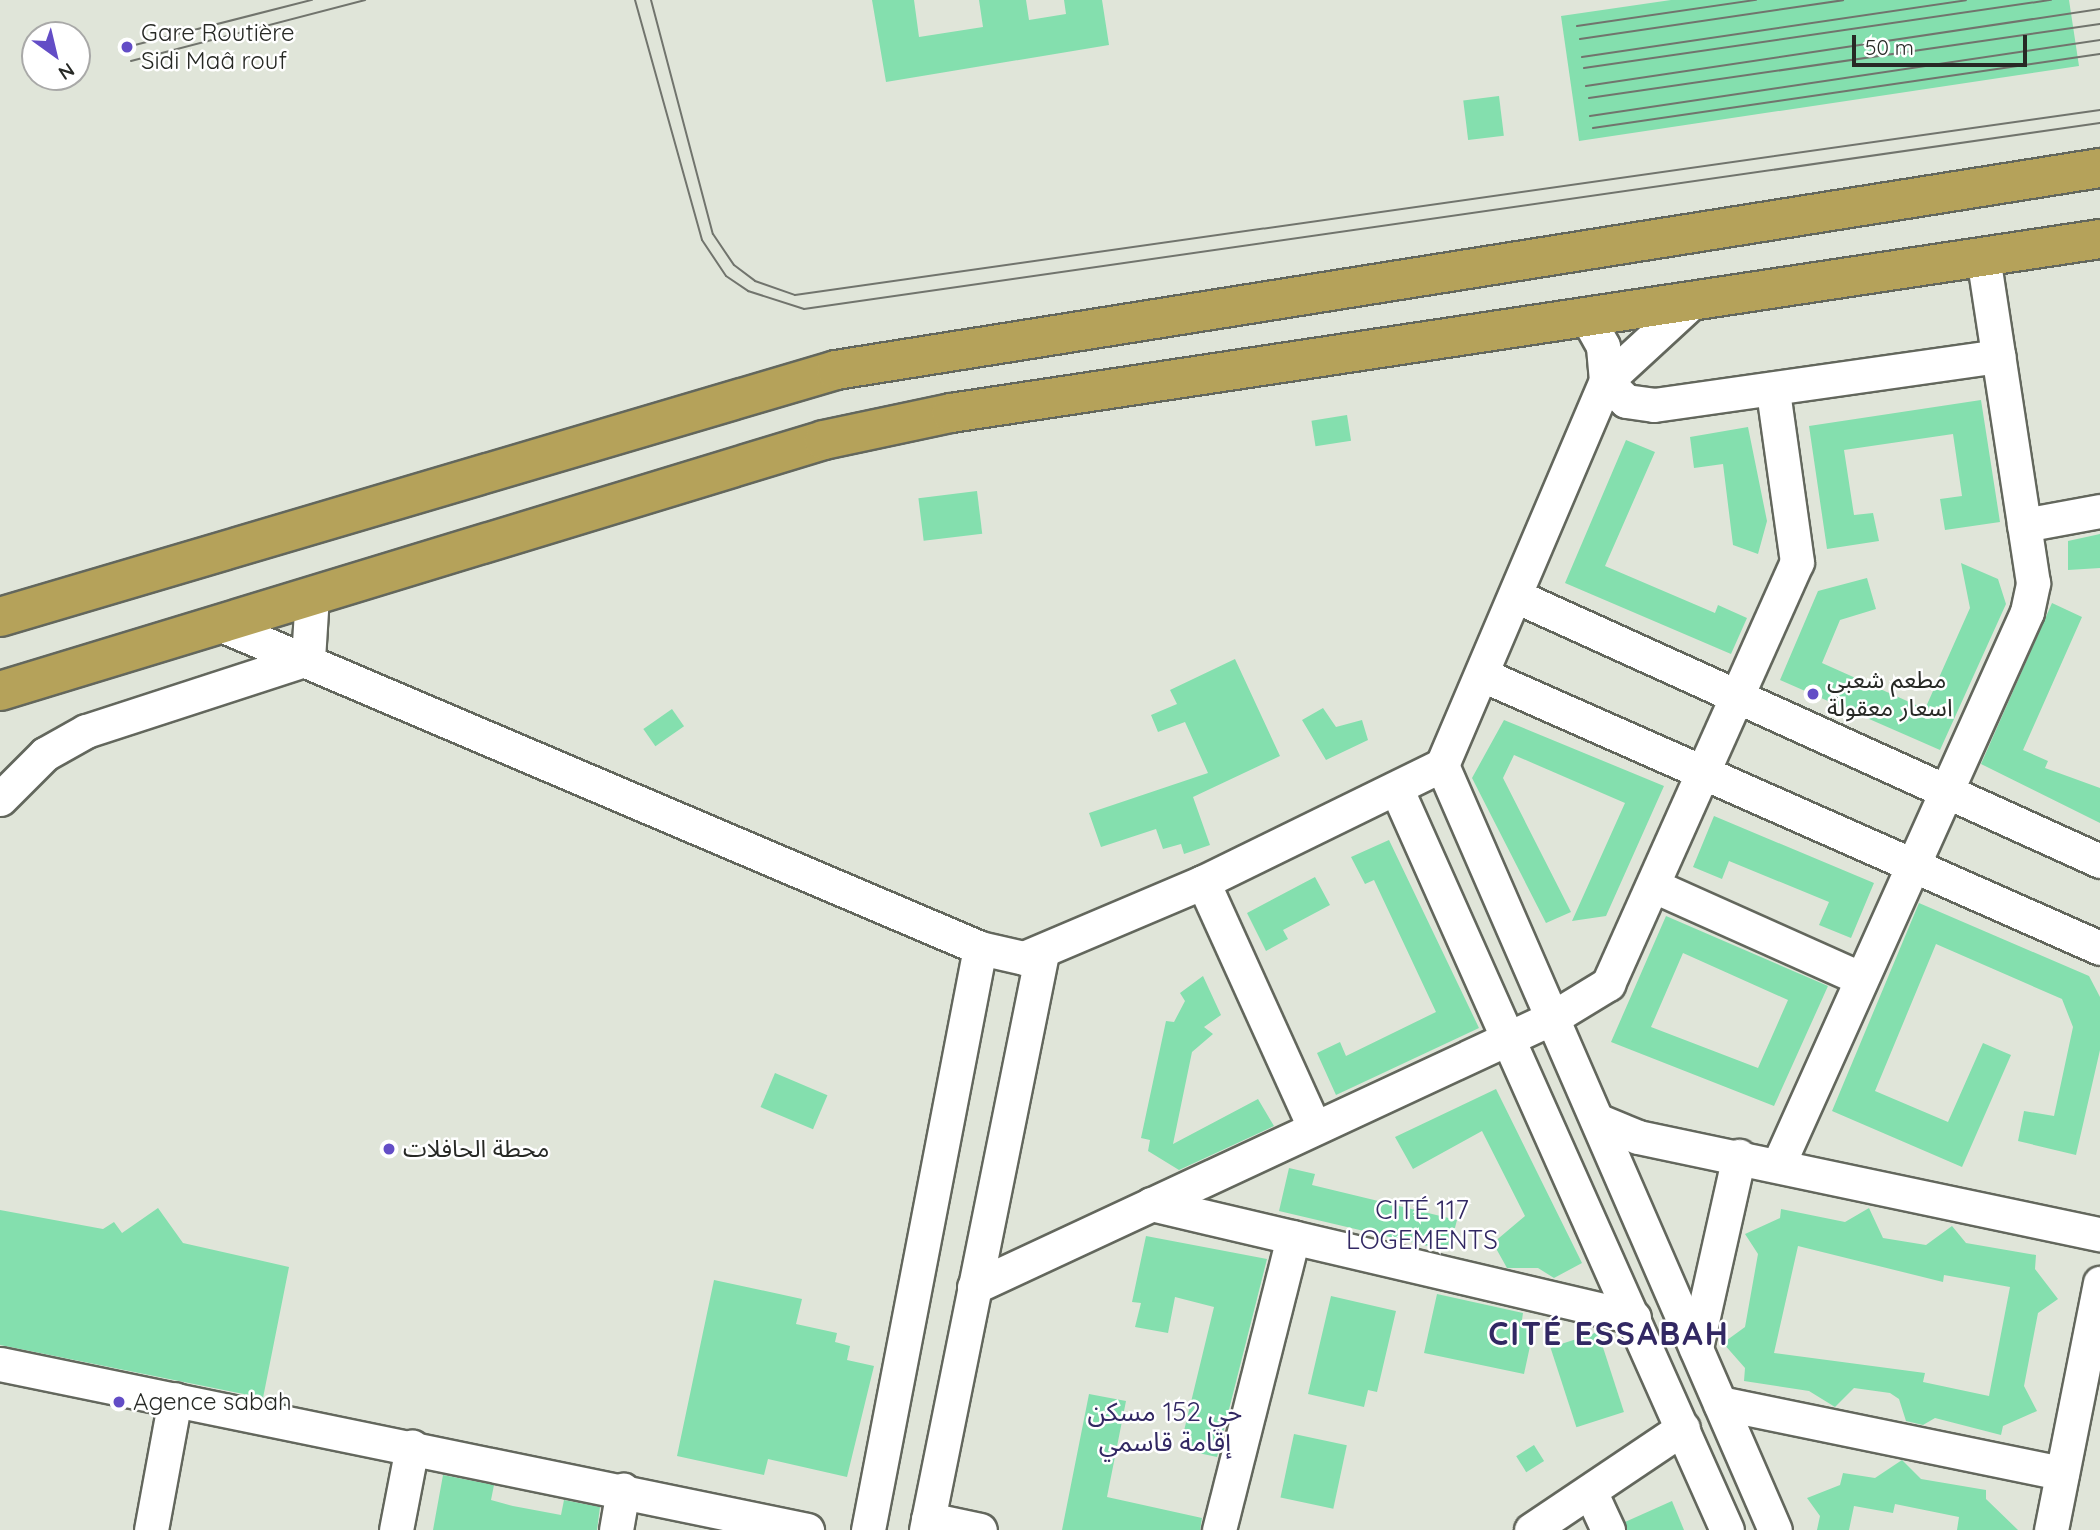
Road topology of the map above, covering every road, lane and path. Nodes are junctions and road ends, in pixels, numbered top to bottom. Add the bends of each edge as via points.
1 (2100, 167) edge
2 (2100, 239) edge
3 (1983, 255) junction
4 (1693, 300) junction
5 (1586, 315) junction
6 (1999, 356) junction
7 (1606, 381) junction
8 (1773, 392) junction
9 (2100, 511) edge
10 (2024, 525) junction
11 (312, 595) junction
12 (1518, 597) junction
13 (0, 617) edge
14 (219, 624) junction
15 (308, 659) junction
16 (1485, 676) junction
17 (0, 691) edge
18 (1736, 696) junction
19 (1442, 765) junction
20 (1703, 770) junction
21 (1397, 790) junction
22 (1944, 790) junction
23 (0, 799) edge
24 (2100, 861) edge
25 (1911, 863) junction
26 (1203, 882) junction
27 (1654, 886) junction
28 (980, 948) junction
29 (2100, 948) edge
30 (1042, 953) junction
31 (1860, 978) junction
32 (1552, 1018) junction
33 (1511, 1035) junction
34 (1597, 1120) junction
35 (1314, 1127) junction
36 (1739, 1156) junction
37 (1779, 1163) junction
38 (1152, 1204) junction
39 (2100, 1234) edge
40 (1293, 1237) junction
41 (2100, 1283) edge
42 (974, 1287) junction
43 (1634, 1317) junction
44 (1696, 1348) junction
45 (0, 1364) edge
46 (175, 1399) junction
47 (1720, 1403) junction
48 (1683, 1428) junction
49 (412, 1447) junction
50 (2062, 1473) junction
51 (623, 1490) junction
52 (1590, 1491) junction
53 (927, 1524) edge
54 (151, 1530) edge
55 (396, 1530) edge
56 (616, 1530) edge
57 (807, 1530) edge
58 (867, 1530) edge
59 (980, 1530) edge
60 (1219, 1530) edge
61 (1531, 1530) edge
62 (1608, 1530) edge
63 (1727, 1530) edge
64 (1775, 1530) edge
65 (2051, 1530) edge

1 - 13 highway via 836,370
2 - 3 highway
3 - 4 highway
3 - 6 street
4 - 5 highway
4 - 7 street
5 - 7 street via 1603,346
5 - 11 highway via 964,411 824,440
6 - 8 street
6 - 10 street
7 - 8 street via 1640,405
7 - 12 street
8 - 18 street via 1797,562
9 - 10 street
10 - 22 street via 2033,583 2026,612
11 - 14 highway
11 - 15 street
12 - 16 street
12 - 18 street
14 - 15 street
14 - 17 highway
15 - 23 street via 86,732 45,754
15 - 28 street
16 - 19 street
16 - 20 street
18 - 20 street
18 - 22 street
19 - 21 street
19 - 32 street
20 - 25 street
20 - 27 street
21 - 26 street
21 - 33 street
22 - 24 street
22 - 25 street
25 - 29 street
25 - 31 street
26 - 30 street
26 - 35 street
27 - 31 street
27 - 32 street via 1608,984
28 - 30 street via 1007,956
28 - 58 street
30 - 42 street
31 - 37 street
32 - 33 street
32 - 34 street
33 - 35 street
33 - 43 street
34 - 36 street via 1638,1137
34 - 44 street
35 - 38 street
36 - 37 street
36 - 44 street
37 - 39 street
38 - 40 street
38 - 42 street
40 - 43 street
40 - 60 street
41 - 50 street
42 - 53 street
43 - 48 street
44 - 47 street
45 - 46 street
46 - 49 street
46 - 54 street
47 - 50 street
47 - 64 street
48 - 52 street
48 - 63 street
49 - 51 street
49 - 55 street
50 - 65 street
51 - 56 street
51 - 57 street
52 - 61 street
52 - 62 street
53 - 59 street

